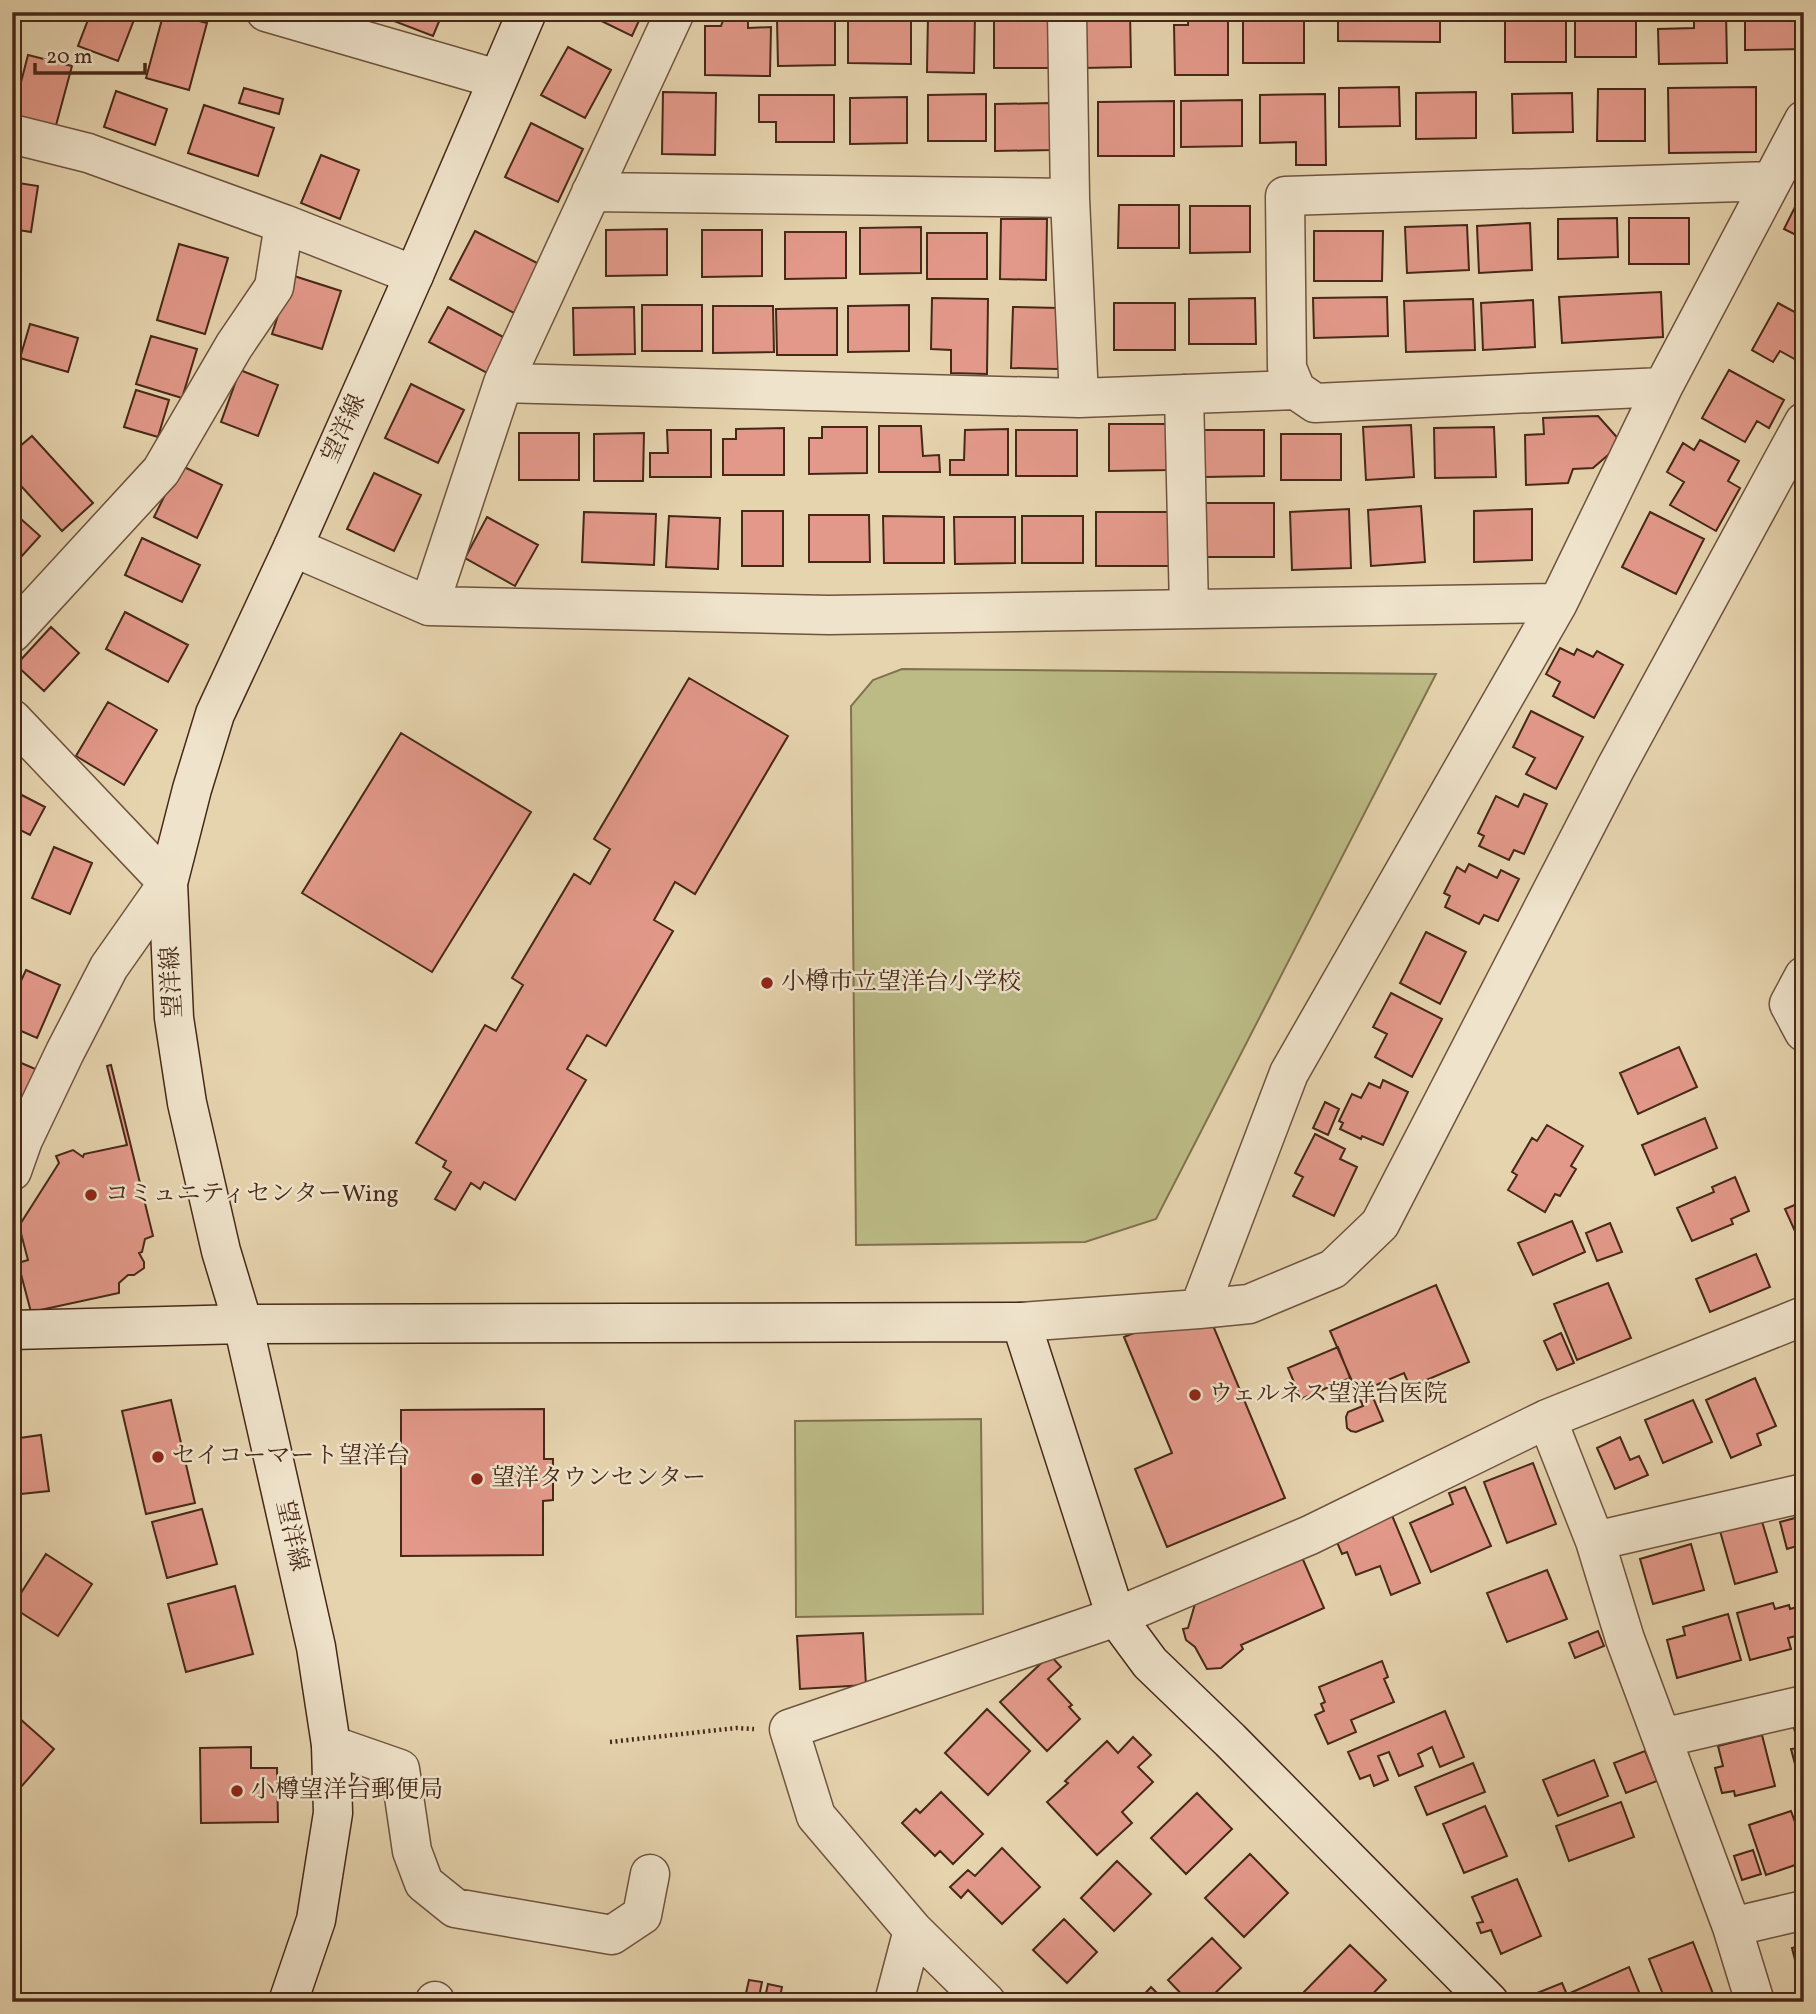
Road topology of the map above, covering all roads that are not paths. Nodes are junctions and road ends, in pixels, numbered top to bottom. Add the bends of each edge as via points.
1 (266, 12) edge
2 (527, 12) edge
3 (675, 12) edge
4 (1066, 12) edge
5 (497, 79) junction
6 (1804, 120) edge
7 (12, 134) edge
8 (1772, 181) junction
9 (591, 192) junction
10 (1070, 198) junction
11 (284, 225) junction
12 (414, 275) junction
13 (503, 383) junction
14 (1663, 387) junction
15 (1296, 390) junction
16 (1184, 394) junction
17 (1079, 398) junction
18 (1804, 422) edge
19 (293, 547) junction
20 (1558, 603) junction
21 (429, 606) junction
22 (1189, 609) junction
23 (12, 633) edge
24 (12, 719) edge
25 (168, 883) junction
26 (1804, 976) edge
27 (1804, 1032) edge
28 (12, 1171) edge
29 (1199, 1310) junction
30 (1804, 1316) edge
31 (1021, 1322) junction
32 (243, 1324) junction
33 (12, 1330) edge
34 (1547, 1419) junction
35 (1804, 1493) edge
36 (1595, 1541) junction
37 (1116, 1617) junction
38 (1804, 1705) edge
39 (1662, 1738) junction
40 (331, 1745) junction
41 (650, 1874) dead end
42 (1804, 1910) edge
43 (1732, 1927) junction
44 (913, 1930) junction
45 (288, 2002) edge
46 (894, 2002) edge
47 (986, 2002) edge
48 (1489, 2002) edge
49 (1755, 2002) edge

1 - 5 street
2 - 5 street, 望洋線
3 - 9 street
4 - 10 street
5 - 12 street, 望洋線
6 - 8 street
7 - 11 street via 88,153
8 - 14 street
8 - 15 street via 1285,196 1287,368
9 - 10 street
9 - 13 street
10 - 17 street
11 - 12 street
11 - 23 street via 274,287 160,471
12 - 19 street, 望洋線
13 - 17 street
13 - 21 street
14 - 15 street via 1315,402
14 - 20 street
15 - 16 street
16 - 17 street
16 - 22 street
18 - 29 street via 1615,769 1380,1224 1333,1269 1249,1304
19 - 21 street
19 - 25 street, 望洋線 via 215,714
20 - 22 street
20 - 29 street via 1289,1073
21 - 22 street via 830,615
24 - 25 street
25 - 28 street via 109,967
25 - 32 street, 望洋線 via 174,1018 187,1103
26 - 27 street via 1790,1004
29 - 31 street
30 - 34 street
31 - 32 street
31 - 37 street
32 - 33 street
32 - 40 street, 望洋線 via 316,1647
34 - 36 street
34 - 37 street via 1310,1535
35 - 36 street
36 - 39 street
37 - 44 street via 789,1729 816,1816
37 - 48 street via 1150,1664
38 - 39 street
39 - 43 street
40 - 41 street via 400,1769 412,1852 424,1884 455,1908 612,1935 642,1915
40 - 45 street, 望洋線 via 332,1813 316,1920
42 - 43 street
43 - 49 street
44 - 46 street
44 - 47 street

